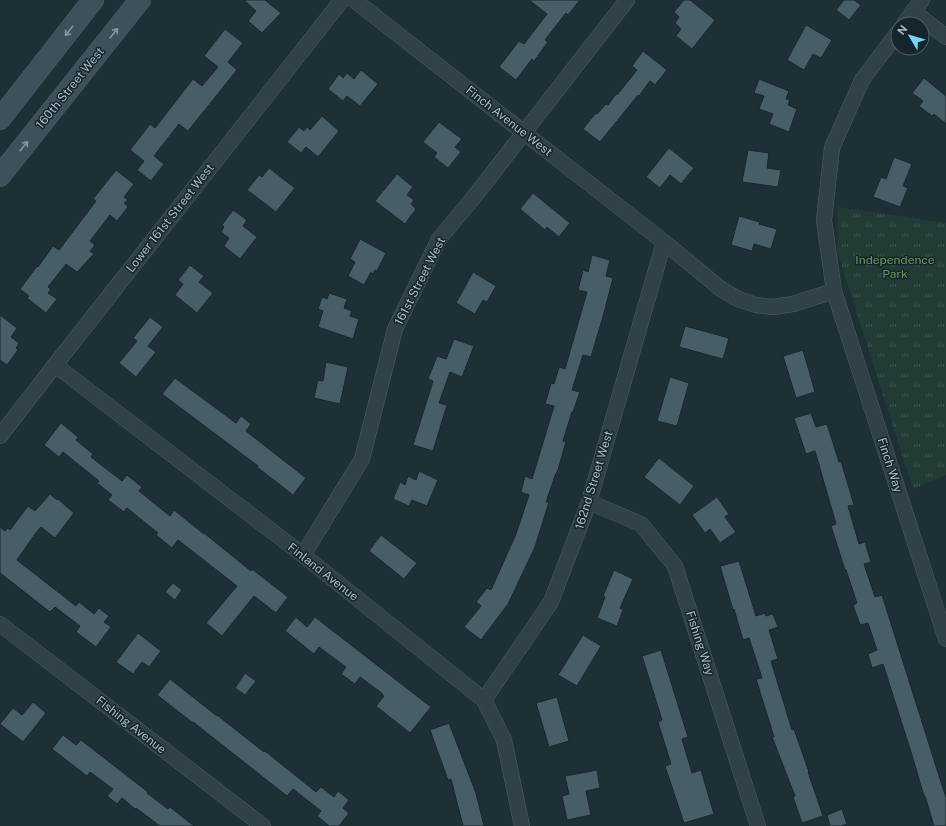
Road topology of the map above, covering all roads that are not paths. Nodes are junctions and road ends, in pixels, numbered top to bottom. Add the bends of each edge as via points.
1 (93, 0) edge
2 (140, 0) edge
3 (342, 0) edge
4 (354, 0) edge
5 (627, 0) edge
6 (918, 5) edge
7 (910, 16) edge
8 (946, 37) edge
9 (890, 43) edge
10 (0, 119) edge
11 (523, 132) junction
12 (0, 176) edge
13 (664, 242) junction
14 (834, 291) junction
15 (55, 365) junction
16 (0, 436) edge
17 (588, 502) junction
18 (303, 555) junction
19 (0, 624) edge
20 (946, 639) edge
21 (484, 700) junction
22 (263, 826) edge
23 (522, 826) edge
24 (758, 826) edge

1 -> 10 main road
12 -> 2 main road, 160th Street West
3 - 15 street, Lower 161st Street West
4 - 11 street, Finch Avenue West
5 - 11 street, 161st Street West
6 - 7 street
6 - 8 street
9 - 14 street via 862,80 832,148 824,220
11 - 13 street, Finch Avenue West
11 - 18 street, 161st Street West via 439,239 395,329 362,459
13 - 14 street, Finch Avenue West via 721,289 738,299 756,305 773,307 793,304
13 - 17 street, 162nd Street West
14 - 20 street, Finch Way
15 - 16 street, Lower 161st Street West
15 - 18 street, Finland Avenue
17 - 21 street, 162nd Street West via 551,602
17 - 24 street, Fishing Way via 641,524 675,566
18 - 21 street, Finland Avenue
19 - 22 street, Fishing Avenue
21 - 23 street, Finland Avenue via 504,740

